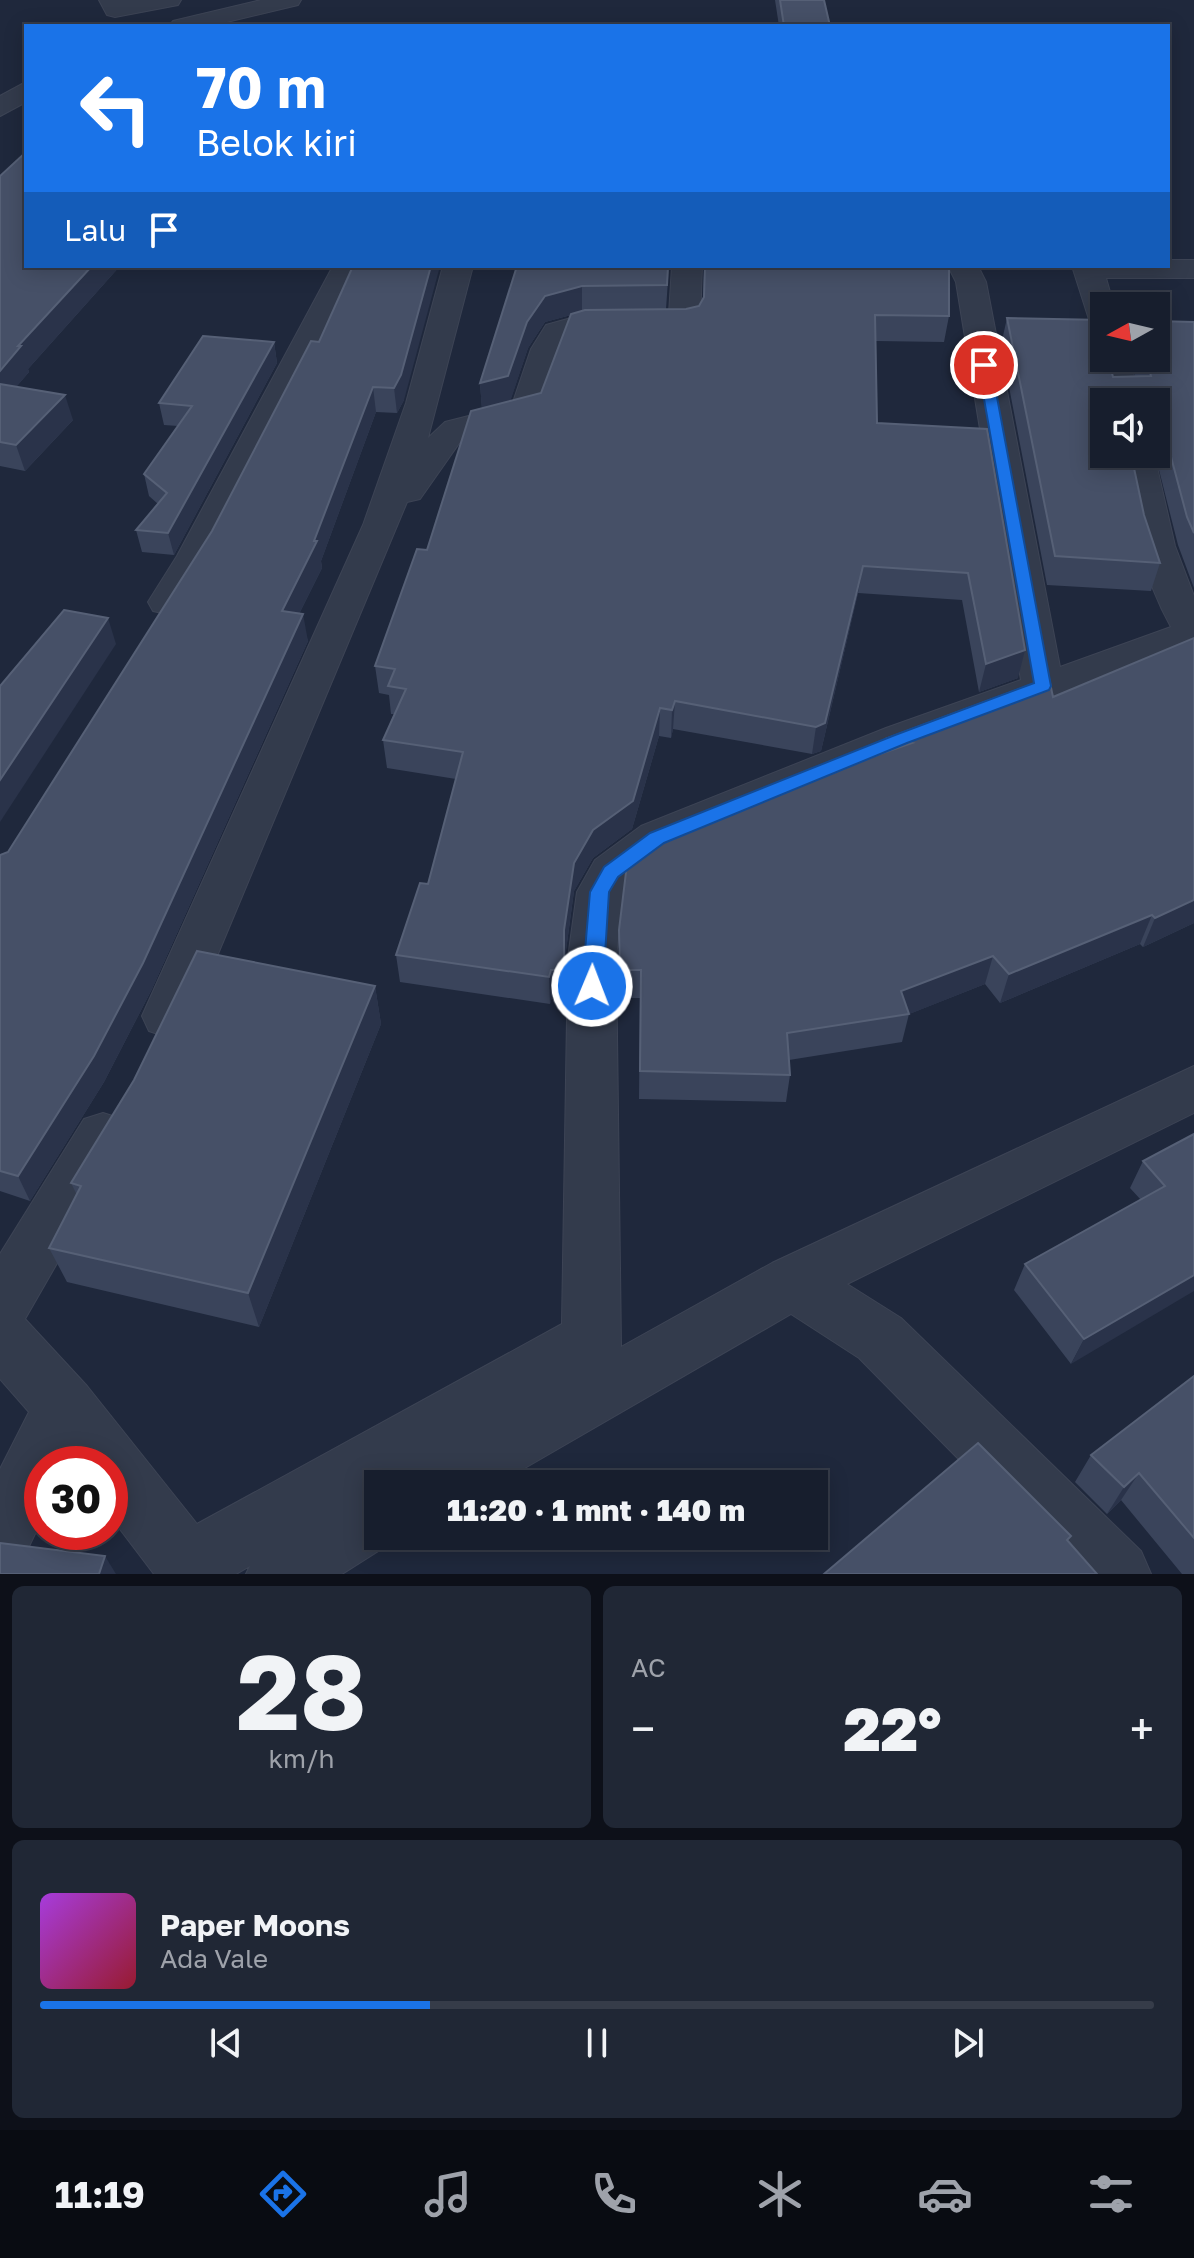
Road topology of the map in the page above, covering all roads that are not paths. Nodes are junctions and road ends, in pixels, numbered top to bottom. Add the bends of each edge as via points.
1 (170, 0) edge
2 (300, 4) edge
3 (109, 10) edge
4 (192, 24) edge
5 (246, 24) edge
6 (24, 91) edge
7 (0, 108) edge
8 (24, 115) edge
9 (0, 132) edge
10 (347, 268) edge
11 (457, 268) edge
12 (687, 268) edge
13 (964, 268) edge
14 (1088, 268) edge
15 (1194, 269) edge
16 (1095, 292) edge
17 (1140, 468) edge
18 (381, 525) junction
19 (1194, 633) edge
20 (145, 637) edge
21 (1043, 686) junction
22 (146, 1058) edge
23 (1194, 1088) edge
24 (126, 1099) edge
25 (792, 1282) junction
26 (0, 1307) edge
27 (0, 1335) edge
28 (591, 1367) junction
29 (65, 1407) junction
30 (96, 1446) edge
31 (455, 1470) edge
32 (128, 1487) edge
33 (364, 1525) edge
34 (0, 1536) edge
35 (192, 1569) edge
36 (279, 1574) edge
37 (1118, 1574) edge

1 - 3 street
2 - 4 street
2 - 5 street
6 - 7 street
8 - 9 street
10 - 20 street via 196,556
11 - 18 street via 423,403
12 - 18 street via 683,324 582,324 557,332 527,412 463,426 448,435
13 - 21 street via 971,282
14 - 15 street
14 - 16 street
17 - 19 street via 1158,563
18 - 22 street
19 - 21 street
21 - 28 street via 657,838 611,872 600,892 592,958
23 - 25 street
24 - 26 street
25 - 28 street
25 - 37 street via 880,1338
27 - 29 street
28 - 31 street
28 - 35 street
29 - 30 street
29 - 34 street
32 - 35 street
33 - 36 street

